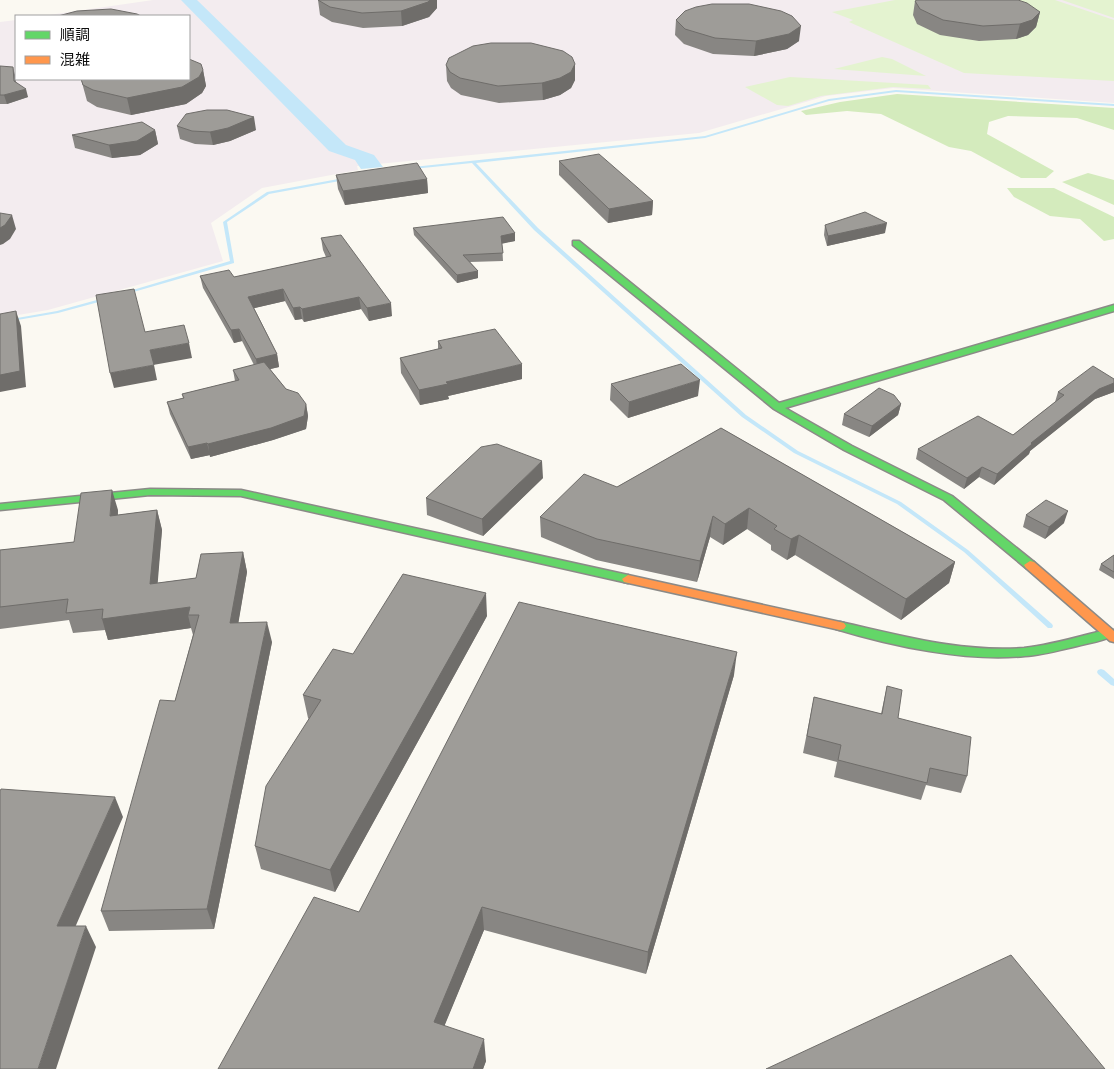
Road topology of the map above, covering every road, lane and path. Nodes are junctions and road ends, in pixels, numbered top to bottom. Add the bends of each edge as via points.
1 (576, 243) dead end
2 (1114, 308) edge
3 (777, 407) junction
4 (0, 507) edge
5 (1111, 636) edge

1 - 3 street
2 - 3 street
3 - 5 street via 848,448 948,498
4 - 5 street via 154,490 199,489 241,493 946,649 1025,652

